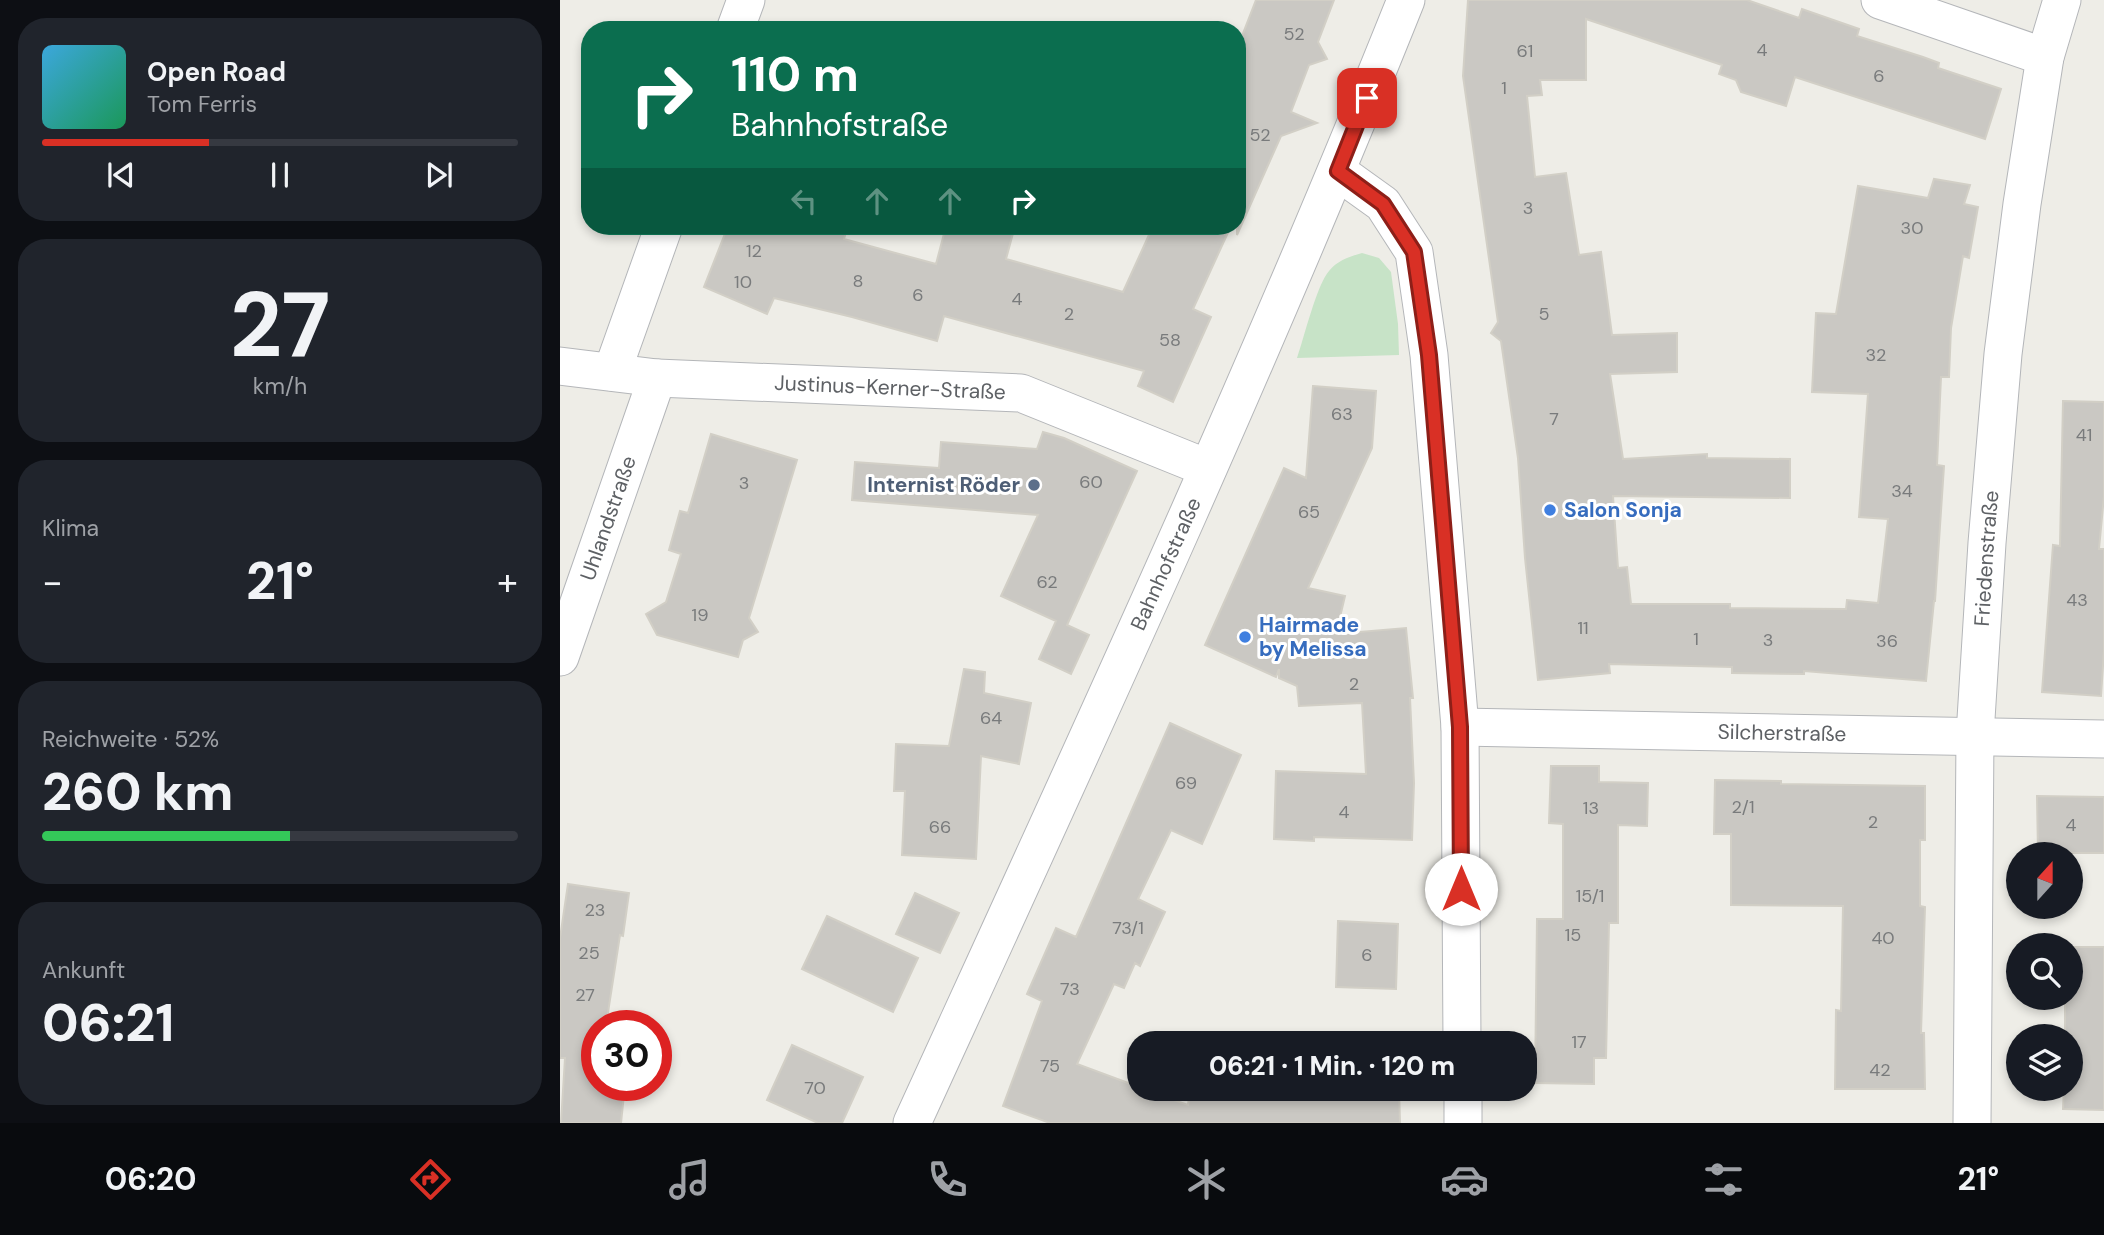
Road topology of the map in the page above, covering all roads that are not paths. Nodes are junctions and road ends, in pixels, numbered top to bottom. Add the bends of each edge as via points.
1 (746, 0) edge
2 (1406, 0) edge
3 (1880, 0) edge
4 (2062, 0) edge
5 (738, 21) edge
6 (2045, 57) junction
7 (1338, 171) junction
8 (661, 235) edge
9 (560, 366) edge
10 (612, 372) junction
11 (657, 378) junction
12 (1207, 468) junction
13 (560, 657) edge
14 (1460, 727) junction
15 (1975, 736) junction
16 (2104, 739) edge
17 (1462, 1031) edge
18 (1462, 1101) edge
19 (912, 1123) edge
20 (1463, 1123) edge
21 (1972, 1123) edge

1 - 5 street
2 - 7 street, Bahnhofstraße
3 - 6 street
4 - 6 street, Friedenstraße
6 - 15 street, Friedenstraße via 2003,354
7 - 12 street, Bahnhofstraße
7 - 14 street via 1383,204 1414,252 1429,355
8 - 10 street
9 - 10 street, Justinus-Kerner-Straße
10 - 11 street, Justinus-Kerner-Straße
11 - 12 street, Justinus-Kerner-Straße via 1021,393
11 - 13 street, Uhlandstraße
12 - 19 street, Bahnhofstraße
14 - 15 street, Silcherstraße
14 - 17 street
15 - 16 street, Silcherstraße
15 - 21 street, Friedenstraße
18 - 20 street

